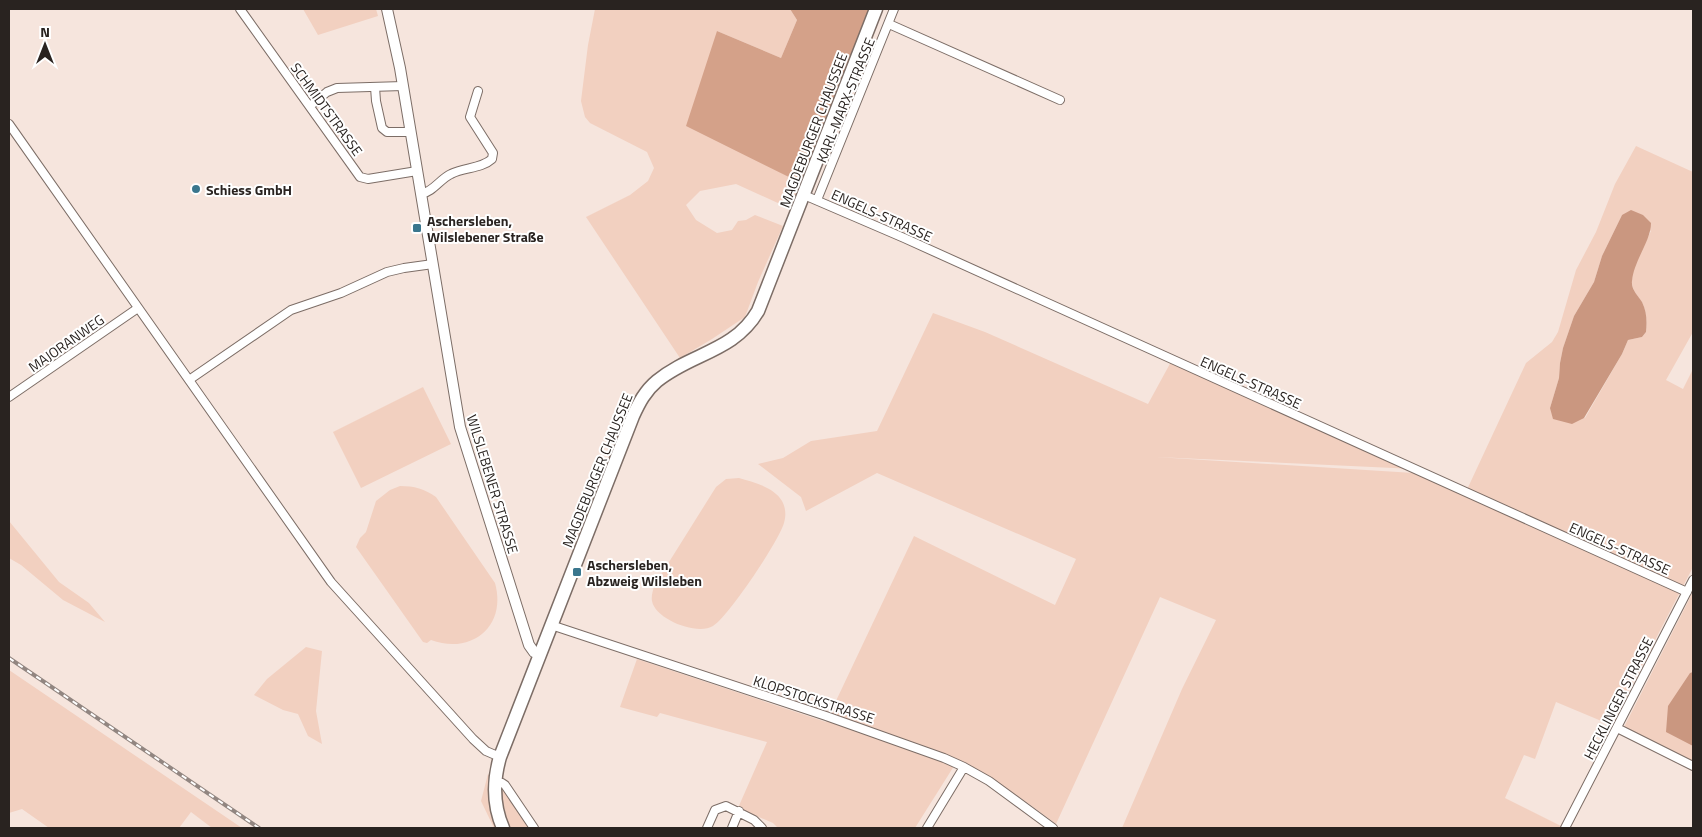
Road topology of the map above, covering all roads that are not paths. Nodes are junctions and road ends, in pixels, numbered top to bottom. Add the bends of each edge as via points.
1 (240, 9) edge
2 (387, 9) edge
3 (876, 9) edge
4 (894, 9) edge
5 (888, 24) junction
6 (403, 83) junction
7 (375, 87) junction
8 (478, 91) dead end
9 (1060, 100) dead end
10 (310, 106) junction
11 (9, 124) edge
12 (411, 132) junction
13 (417, 171) junction
14 (421, 194) junction
15 (804, 195) junction
16 (817, 200) junction
17 (433, 264) junction
18 (138, 308) junction
19 (189, 380) junction
20 (9, 397) edge
21 (1693, 580) edge
22 (1687, 592) junction
23 (552, 625) junction
24 (540, 655) junction
25 (1617, 728) junction
26 (500, 757) junction
27 (1693, 766) edge
28 (964, 767) junction
29 (495, 782) junction
30 (740, 812) junction
31 (503, 828) edge
32 (534, 828) edge
33 (707, 828) edge
34 (732, 828) edge
35 (762, 828) edge
36 (927, 828) edge
37 (1053, 828) edge
38 (1565, 828) edge

1 - 10 street, SCHMIDTSTRASSE
2 - 6 street, WILSLEBENER STRASSE
3 - 15 main road, MAGDEBURGER CHAUSSEE
4 - 5 street, KARL-MARX-STRASSE
5 - 9 street
5 - 16 street, KARL-MARX-STRASSE
6 - 7 street
6 - 12 street, WILSLEBENER STRASSE
7 - 10 street via 337,88 326,92
7 - 12 street via 382,128 387,132
8 - 14 street via 470,117 493,153 492,159 450,174
10 - 13 street, SCHMIDTSTRASSE via 364,179
11 - 18 street
12 - 13 street, WILSLEBENER STRASSE
13 - 14 street, WILSLEBENER STRASSE
14 - 17 street, WILSLEBENER STRASSE
15 - 16 street, ENGELS-STRASSE
15 - 23 main road, MAGDEBURGER CHAUSSEE via 764,298 752,320 724,345 658,381 639,402
16 - 22 street, ENGELS-STRASSE
17 - 19 street via 387,272 341,293 291,310
17 - 24 street, WILSLEBENER STRASSE via 464,440 529,645
18 - 19 street
18 - 20 street, MAJORANWEG
19 - 26 street via 331,582 473,739 486,751
21 - 22 street, HECKLINGER STRASSE
22 - 25 street, HECKLINGER STRASSE
23 - 24 main road, MAGDEBURGER CHAUSSEE
23 - 28 street, KLOPSTOCKSTRASSE via 835,719
24 - 26 main road, MAGDEBURGER CHAUSSEE
25 - 27 street
25 - 38 street, HECKLINGER STRASSE
26 - 29 main road, MAGDEBURGER CHAUSSEE
28 - 36 street
28 - 37 street, KLOPSTOCKSTRASSE via 989,781
29 - 31 main road, MAGDEBURGER CHAUSSEE via 497,811
29 - 32 street via 505,785
30 - 33 street via 726,806 715,810
30 - 34 street
30 - 35 street

